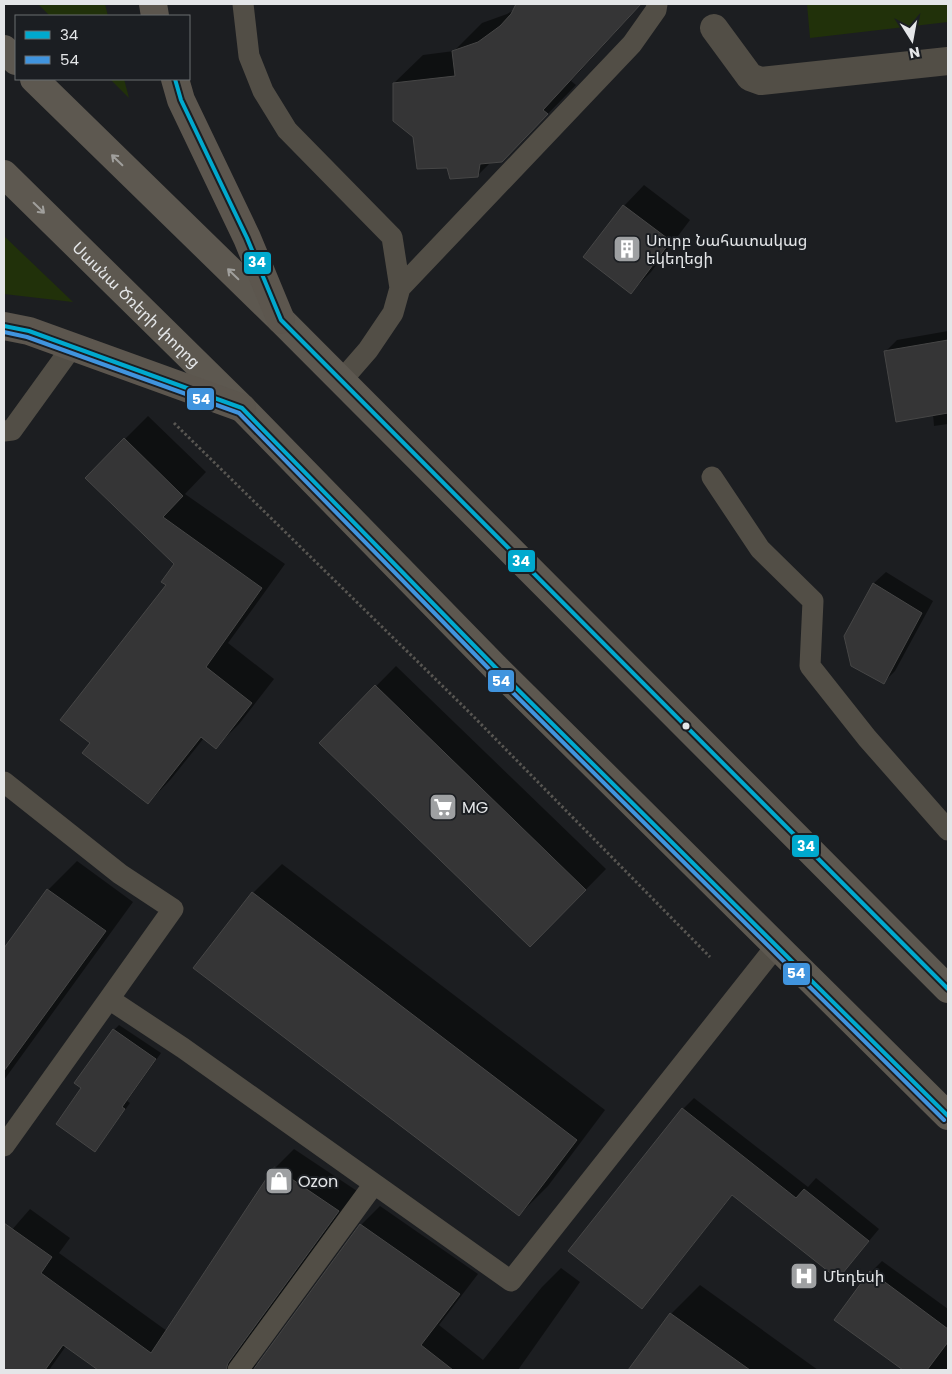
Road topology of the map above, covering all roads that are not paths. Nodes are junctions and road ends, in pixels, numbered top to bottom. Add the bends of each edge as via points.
1 (243, 4) edge
2 (658, 4) edge
3 (714, 28) dead end
4 (4, 49) edge
5 (15, 60) edge
6 (948, 61) edge
7 (35, 80) edge
8 (175, 80) edge
9 (4, 174) edge
10 (400, 288) junction
11 (281, 320) junction
12 (4, 326) edge
13 (72, 347) junction
14 (341, 381) junction
15 (242, 408) junction
16 (4, 431) edge
17 (712, 477) dead end
18 (4, 782) edge
19 (948, 830) edge
20 (777, 945) junction
21 (947, 980) edge
22 (109, 999) junction
23 (948, 1116) edge
24 (4, 1146) edge
25 (374, 1184) junction
26 (238, 1370) edge

1 - 10 lane via 249,56 263,91 287,130 392,237
2 - 10 lane via 632,44
3 - 6 street via 750,77 762,81
4 - 5 main road
11 -> 7 main road
8 - 11 main road via 181,100 247,238
9 -> 15 main road, Սասնա Ծռերի փողոց
10 - 14 lane via 393,313 368,350
11 - 14 main road
12 - 13 main road via 29,331
13 - 15 main road
13 - 16 lane via 12,430
14 - 21 main road
15 - 20 main road, Սասնա Ծռերի փողոց via 495,667
17 - 19 lane via 760,549 813,601 810,666 867,738
18 - 22 lane via 120,874 172,909
20 - 23 main road, Սասնա Ծռերի փողոց
20 - 25 lane via 511,1280
22 - 24 lane
22 - 25 lane
25 - 26 lane

